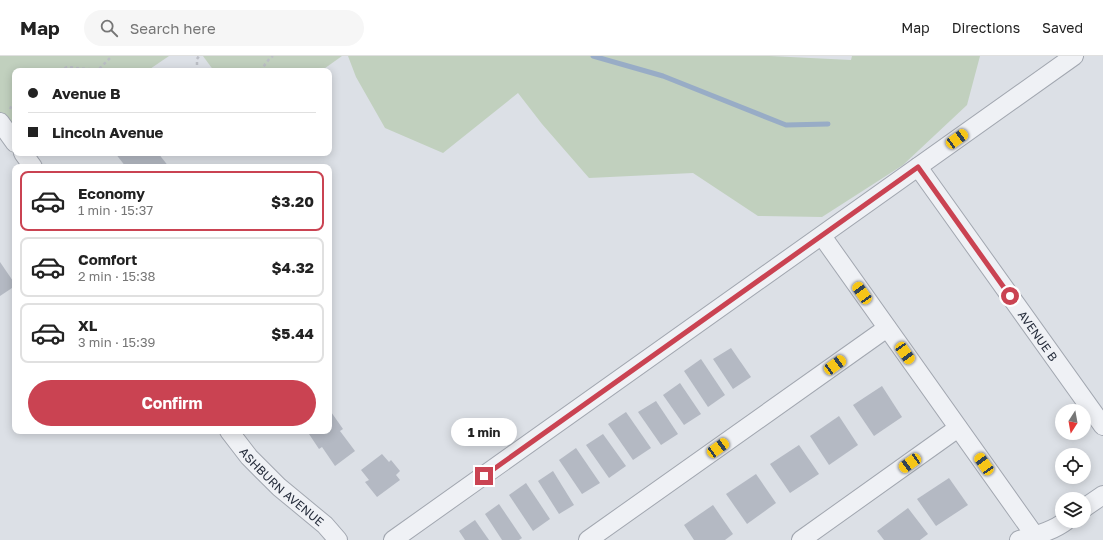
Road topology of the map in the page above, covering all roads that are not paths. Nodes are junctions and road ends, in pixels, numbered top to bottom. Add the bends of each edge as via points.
1 (1074, 56) edge
2 (0, 122) edge
3 (12, 139) edge
4 (918, 167) junction
5 (822, 236) junction
6 (887, 328) junction
7 (1103, 426) edge
8 (958, 428) junction
9 (231, 434) edge
10 (1103, 495) edge
11 (1091, 503) edge
12 (1056, 528) edge
13 (1031, 539) edge
14 (338, 540) edge
15 (393, 540) edge
16 (588, 540) edge
17 (801, 540) edge

1 - 4 street
2 - 3 street
4 - 5 street
4 - 7 street, AVENUE B
5 - 6 street
5 - 15 street
6 - 8 street
6 - 16 street
8 - 13 street
8 - 17 street
9 - 14 street, ASHBURN AVENUE via 249,457 279,487 326,525
10 - 11 street
12 - 13 street

